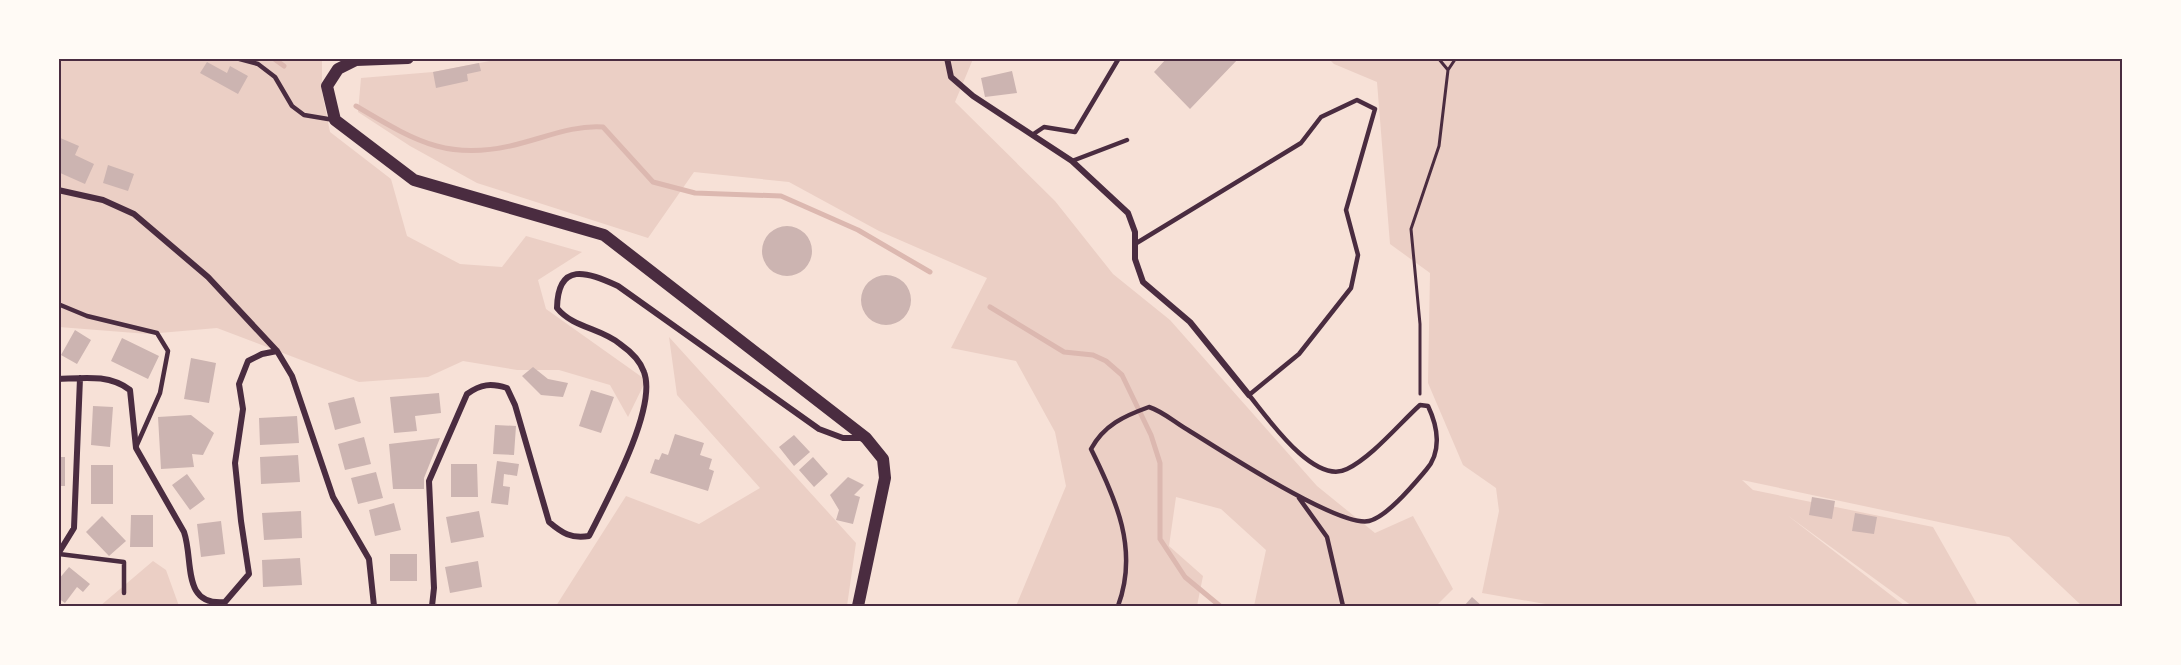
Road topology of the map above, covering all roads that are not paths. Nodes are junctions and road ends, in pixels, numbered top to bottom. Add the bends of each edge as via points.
1 (236, 58) edge
2 (408, 58) edge
3 (947, 58) edge
4 (1119, 58) edge
5 (335, 120) junction
6 (1032, 135) junction
7 (1127, 140) dead end
8 (1072, 161) junction
9 (58, 190) edge
10 (1135, 244) junction
11 (58, 304) edge
12 (278, 351) junction
13 (80, 378) junction
14 (58, 379) edge
15 (1249, 395) junction
16 (866, 438) junction
17 (136, 448) junction
18 (1297, 496) junction
19 (59, 554) edge
20 (124, 593) dead end
21 (374, 606) edge
22 (432, 606) edge
23 (858, 606) edge
24 (1118, 606) edge
25 (1343, 606) edge

1 - 5 lane via 258,64 275,77 292,106 304,115
2 - 5 main road via 356,60 338,69 327,86
3 - 6 street via 951,77
4 - 6 lane via 1075,132 1044,127
5 - 16 main road via 414,180 604,235
6 - 8 street
7 - 8 lane
8 - 10 street via 1128,213
9 - 12 street via 103,200 134,214 208,277
10 - 15 street via 1143,282 1190,322
10 - 15 lane via 1301,143 1322,117 1357,100 1375,109 1346,210 1358,255 1351,288 1299,354
11 - 17 lane via 87,316 157,333 168,351 160,393
12 - 17 street via 248,361 239,384 243,409 236,463 249,574 225,602 212,603 198,595 192,585 184,532
12 - 21 street via 292,376 333,497 369,559
13 - 14 street
13 - 17 street via 120,382 130,390
13 - 19 street via 74,528
15 - 18 lane via 1305,461 1326,470 1345,471 1420,405 1428,406 1435,421 1434,461 1385,513 1369,522 1351,521
16 - 22 street via 843,438 819,429 618,286 591,273 574,273 563,280 556,308 564,318 618,341 636,357 644,372 647,389 626,463 589,536 576,538 560,532 549,522 507,388 495,384 478,386 467,394 429,481
16 - 23 main road via 882,459 885,478
18 - 24 lane via 1163,412 1149,407 1111,424 1099,434 1091,449 1123,520 1127,567
18 - 25 lane via 1327,537
19 - 20 lane via 124,562

